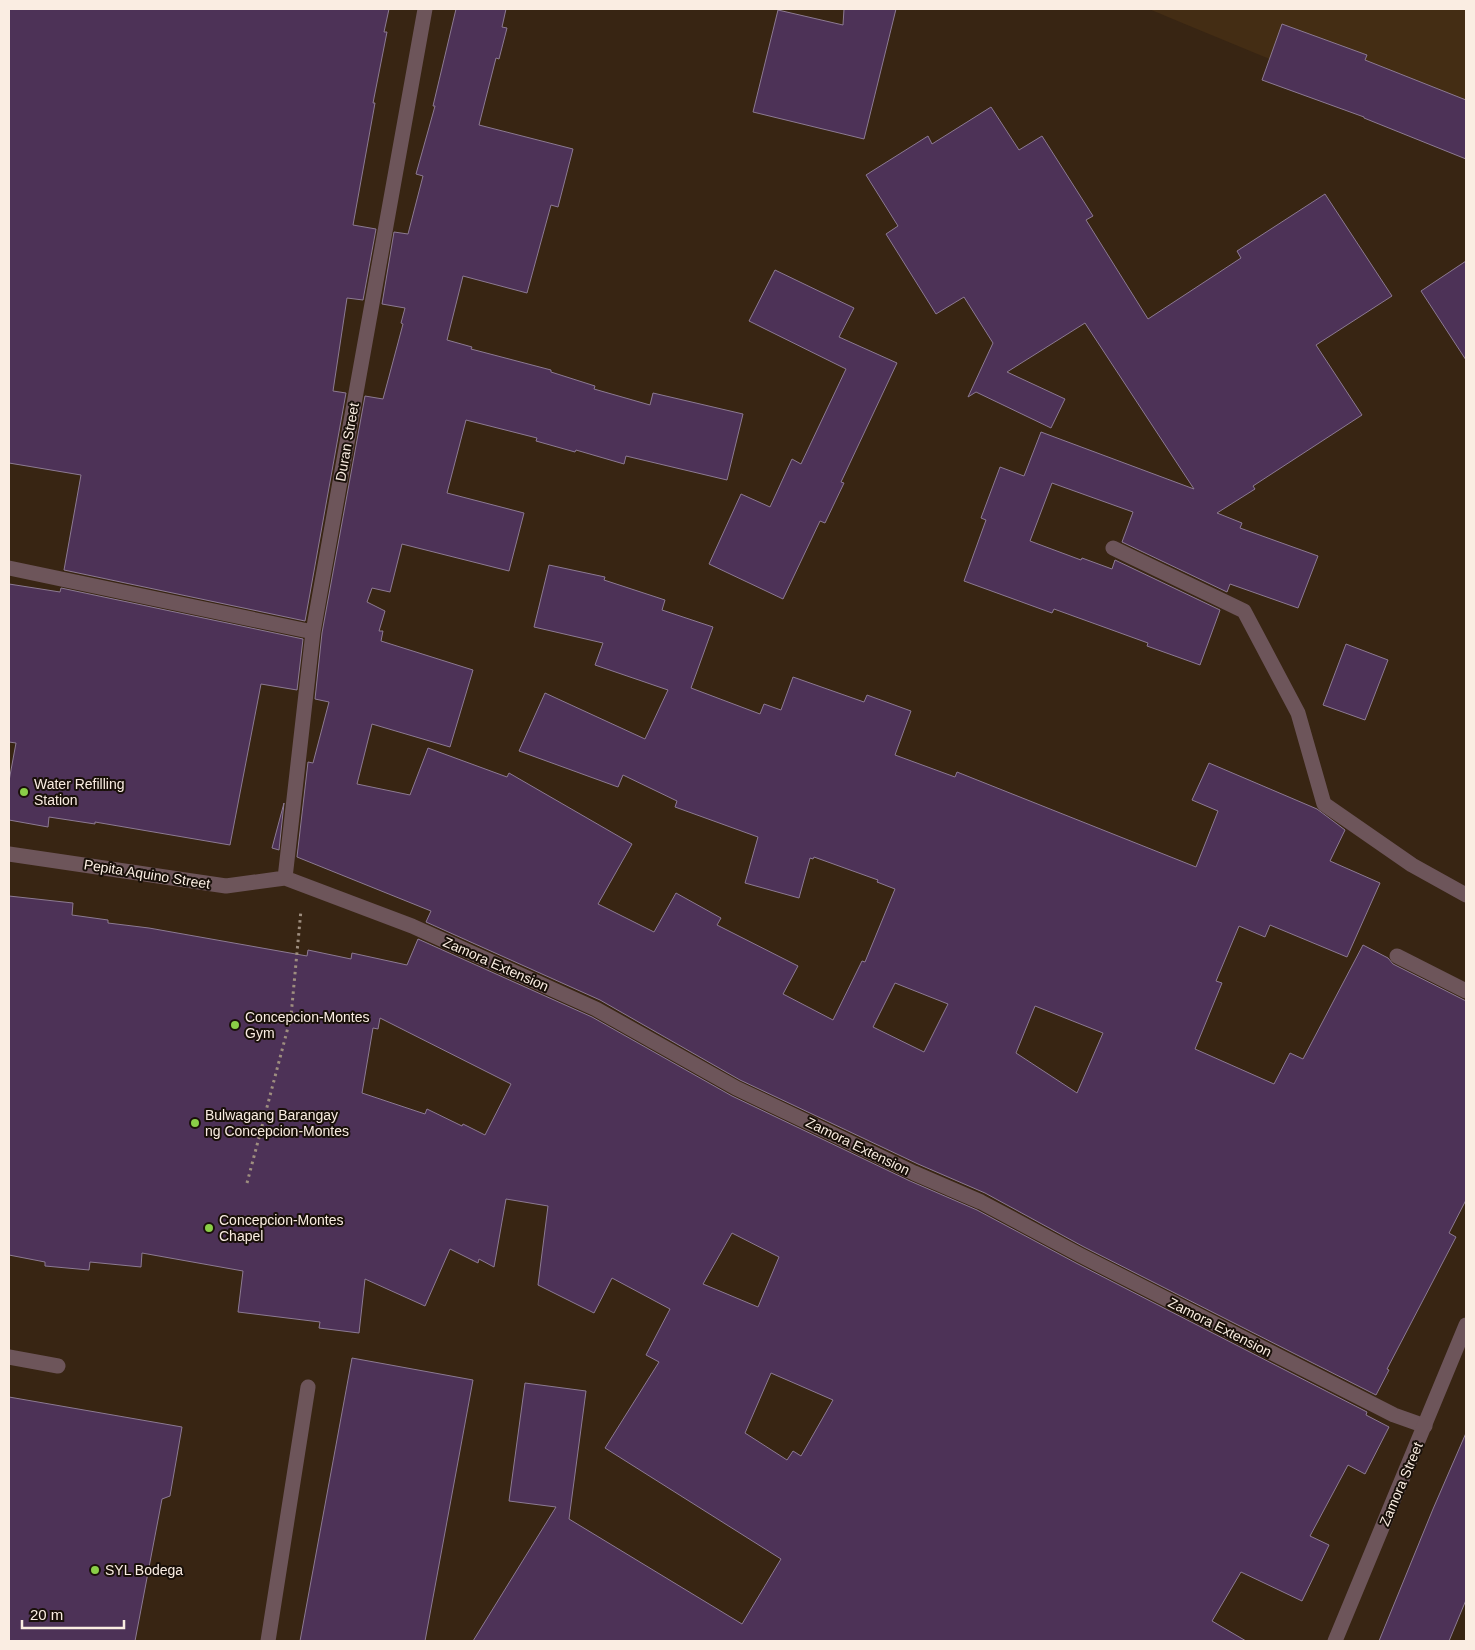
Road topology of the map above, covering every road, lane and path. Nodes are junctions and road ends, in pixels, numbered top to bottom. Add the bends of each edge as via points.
1 (425, 9) edge
2 (1113, 548) dead end
3 (9, 568) edge
4 (313, 632) junction
5 (9, 854) edge
6 (285, 878) junction
7 (304, 887) junction
8 (1466, 895) edge
9 (1396, 956) dead end
10 (1466, 991) edge
11 (247, 1183) dead end
12 (1466, 1326) edge
13 (9, 1357) edge
14 (58, 1366) dead end
15 (308, 1387) dead end
16 (1425, 1426) junction
17 (268, 1641) edge
18 (1335, 1641) edge

1 - 4 street, Duran Street
2 - 8 street via 1244,612 1298,713 1324,804 1412,865
3 - 4 street
4 - 6 street, Duran Street
5 - 6 street, Pepita Aquino Street via 226,886
6 - 7 street, Zamora Extension
7 - 11 path via 291,1016
7 - 16 street, Zamora Extension via 412,926 596,1009 736,1088 981,1202 1385,1411
9 - 10 street
12 - 16 street, Zamora Street
13 - 14 street
15 - 17 street
16 - 18 street, Zamora Street

